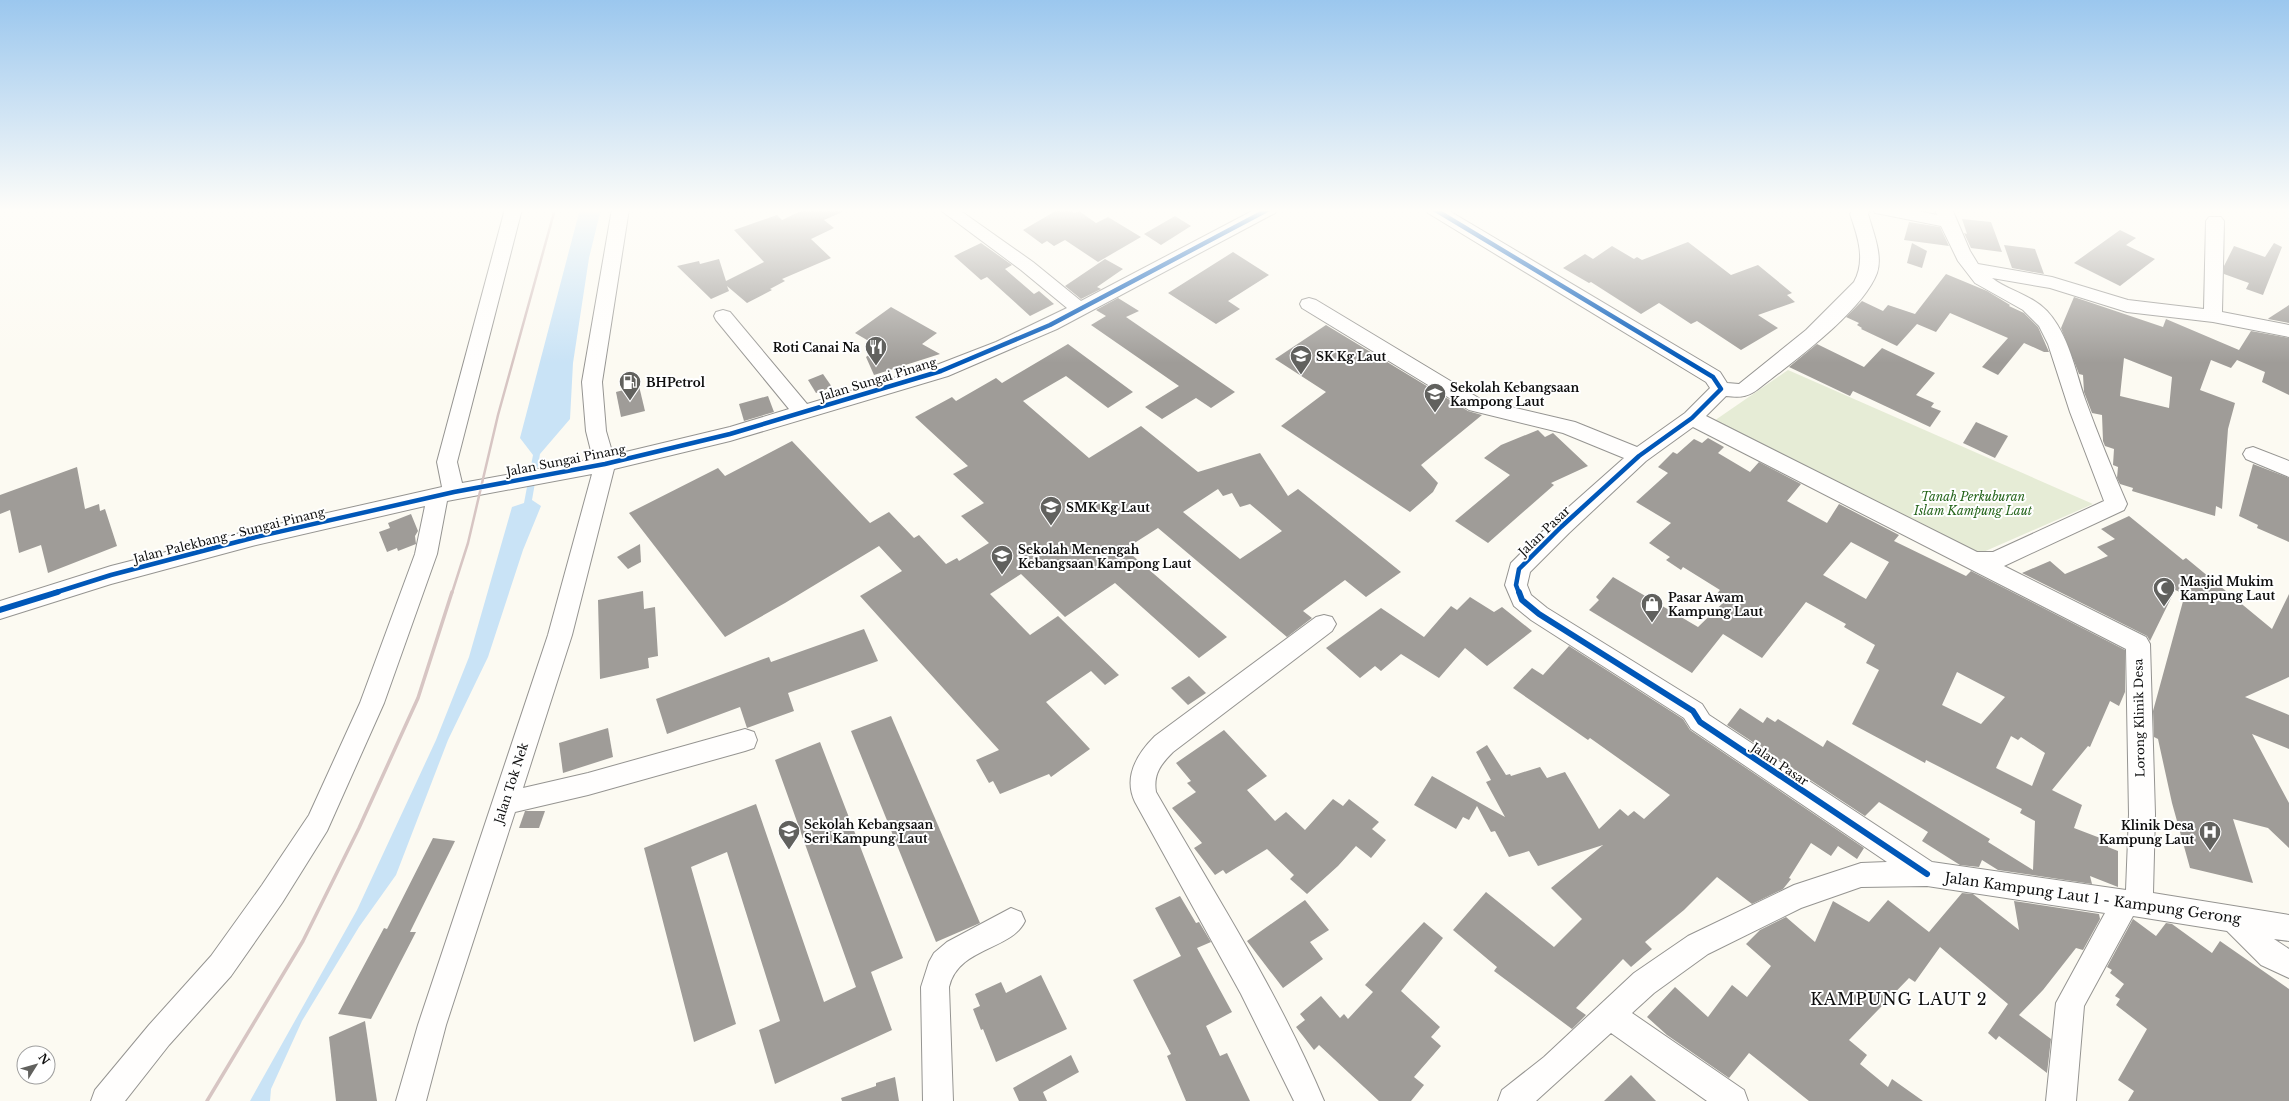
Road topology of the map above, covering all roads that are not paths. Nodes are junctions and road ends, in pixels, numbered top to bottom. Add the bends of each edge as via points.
1 (500, 260) edge
2 (612, 260) edge
3 (1019, 260) edge
4 (1170, 260) edge
5 (1519, 260) edge
6 (1870, 260) edge
7 (1967, 260) edge
8 (2214, 260) edge
9 (1973, 269) junction
10 (1309, 304) dead end
11 (1079, 308) junction
12 (723, 316) dead end
13 (2213, 316) junction
14 (2289, 331) edge
15 (1722, 388) junction
16 (803, 413) junction
17 (1692, 418) junction
18 (2253, 454) dead end
19 (1639, 456) junction
20 (605, 464) junction
21 (2289, 469) edge
22 (452, 492) junction
23 (1974, 561) junction
24 (0, 610) edge
25 (1324, 624) dead end
26 (745, 740) dead end
27 (505, 803) junction
28 (1927, 874) junction
29 (2132, 903) junction
30 (2234, 919) junction
31 (1011, 921) dead end
32 (2289, 928) edge
33 (2289, 964) edge
34 (1611, 1016) junction
35 (106, 1101) edge
36 (411, 1101) edge
37 (938, 1101) edge
38 (1309, 1101) edge
39 (1513, 1101) edge
40 (1733, 1101) edge
41 (2061, 1101) edge

1 - 22 street via 447,462
2 - 20 street via 592,382 596,431
3 - 11 street
4 - 11 street, Jalan Sungai Pinang
5 - 15 street via 1713,377
6 - 15 street via 1863,286 1835,314 1743,391
7 - 9 street
8 - 13 street
9 - 13 street via 2052,283 2127,306
9 - 23 street via 1988,284 2034,310 2046,323 2116,504 1995,561
10 - 19 street via 1476,405 1568,427
11 - 16 street, Jalan Sungai Pinang via 1003,346 941,371
12 - 16 street
13 - 14 street
15 - 17 street, Jalan Pasar
16 - 20 street, Jalan Sungai Pinang via 730,434
17 - 19 street, Jalan Pasar
17 - 23 street
18 - 21 street
19 - 28 street, Jalan Pasar via 1519,569 1516,585 1522,600 1539,614 1694,712 1700,722
20 - 22 street, Jalan Sungai Pinang
20 - 27 street, Jalan Tok Nek via 560,635
22 - 24 street, Jalan Palekbang - Sungai Pinang via 252,538 126,571
22 - 35 street via 426,554 372,703 318,823 221,966
23 - 29 street, Lorong Klinik Desa via 2138,644 2142,814
25 - 38 street via 1164,744 1150,757 1140,783 1288,1051
26 - 27 street via 588,784
27 - 36 street, Jalan Tok Nek via 432,1026
28 - 29 street, Jalan Kampung Laut 1 - Kampung Gerong
28 - 34 street, Jalan Kampung Laut 1 - Kampung Gerong via 1861,875 1794,898 1698,945 1644,983
29 - 30 street, Jalan Kampung Laut 1 - Kampung Gerong
29 - 41 street via 2070,1003
30 - 32 street, Jalan Kampung Laut 1 - Kampung Gerong
30 - 33 street via 2271,955
31 - 37 street via 956,953 945,962 938,973 935,986
34 - 39 street, Jalan Kampung Laut 1 - Kampung Gerong
34 - 40 street

